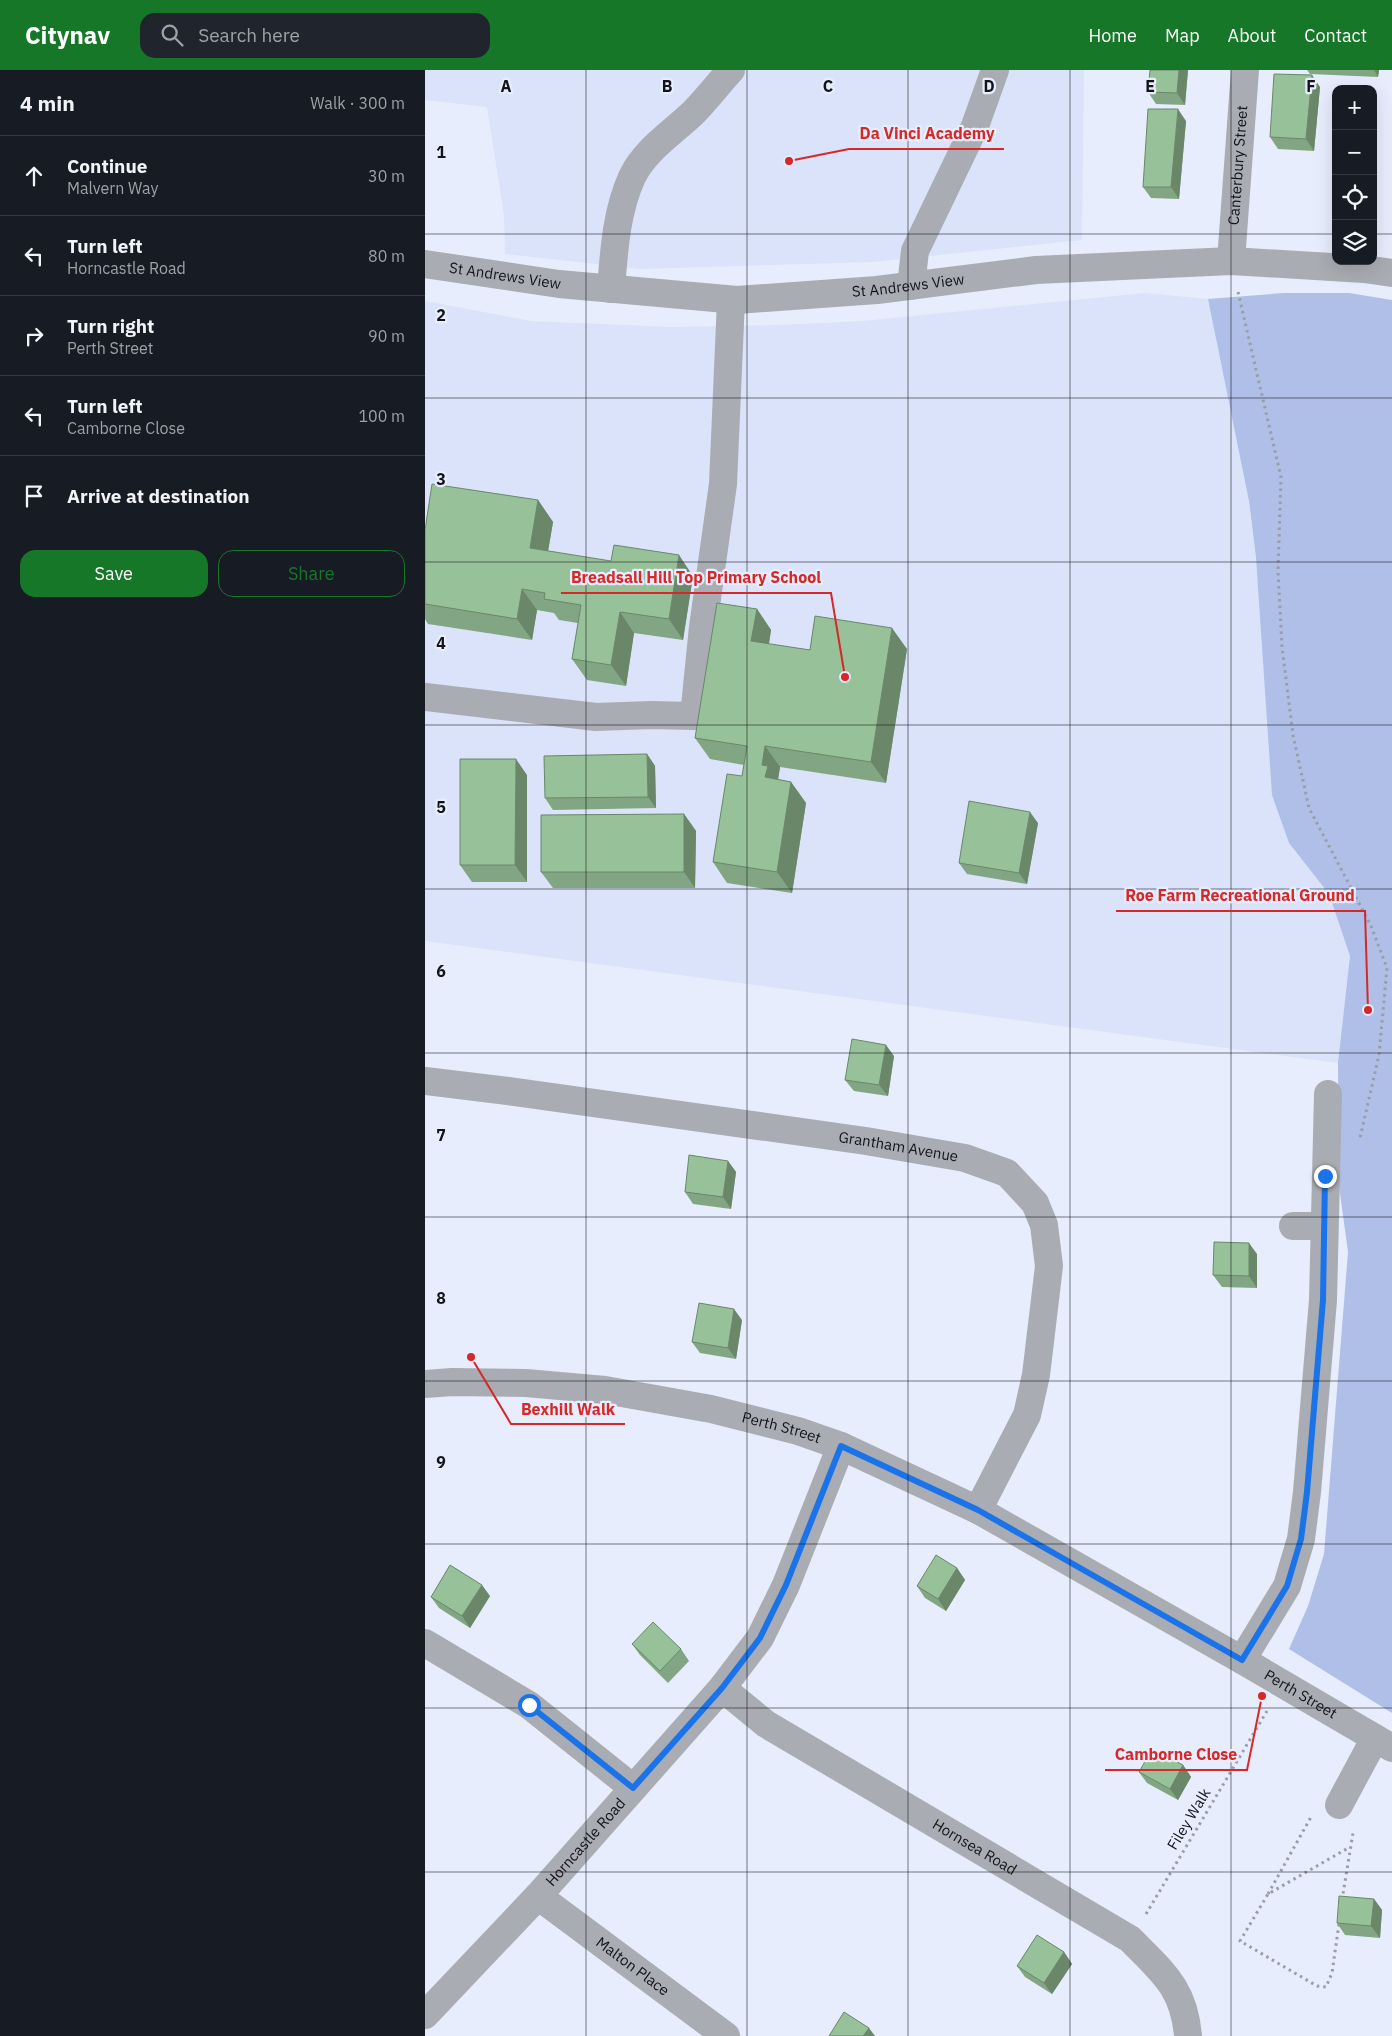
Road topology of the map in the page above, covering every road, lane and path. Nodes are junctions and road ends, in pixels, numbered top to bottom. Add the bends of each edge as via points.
1 (731, 70) edge
2 (995, 70) edge
3 (1245, 70) edge
4 (1231, 261) junction
5 (425, 264) edge
6 (1392, 273) edge
7 (911, 286) junction
8 (611, 290) junction
9 (731, 300) junction
10 (425, 697) edge
11 (425, 1081) edge
12 (1329, 1094) dead end
13 (1357, 1147) dead end
14 (1293, 1226) dead end
15 (1324, 1226) junction
16 (425, 1384) edge
17 (841, 1446) junction
18 (978, 1510) junction
19 (425, 1643) edge
20 (1242, 1660) junction
21 (1283, 1685) junction
22 (722, 1688) junction
23 (1384, 1743) edge
24 (633, 1788) junction
25 (1339, 1805) joint
26 (1268, 1894) junction
27 (538, 1896) junction
28 (1342, 1905) edge
29 (1340, 1915) edge
30 (1130, 1939) junction
31 (428, 2004) edge
32 (726, 2036) edge
33 (1188, 2036) edge

1 - 8 street via 694,112 650,151 632,176 614,244
2 - 7 street via 975,126 915,251
3 - 4 street, Canterbury Street
4 - 6 street, St Andrews View
4 - 7 street, St Andrews View via 1035,270
4 - 13 path via 1281,477 1278,571 1282,647 1293,735 1303,781 1309,808 1371,926 1387,968 1379,1054
5 - 8 street, St Andrews View
7 - 9 street, St Andrews View
8 - 9 street, St Andrews View
9 - 10 street via 723,484 694,716 596,717
11 - 18 street, Grantham Avenue via 866,1141 965,1158 1007,1173 1035,1203 1044,1225 1049,1266 1036,1375 1027,1415
12 - 15 street
14 - 15 street
15 - 20 street via 1323,1300 1301,1539 1287,1586
16 - 17 street, Perth Street via 526,1383 605,1390 711,1408
17 - 18 street, Perth Street
17 - 22 street, Horncastle Road via 786,1585 760,1638
18 - 20 street, Perth Street
19 - 24 street via 529,1705
20 - 21 street, Perth Street
21 - 23 street, Perth Street
21 - 30 path, Filey Walk
22 - 24 street, Horncastle Road
22 - 30 street, Hornsea Road via 766,1724
23 - 25 street
24 - 27 street, Horncastle Road
25 - 26 path via 1322,1797
26 - 28 path via 1350,1847
26 - 29 path via 1240,1941 1317,1986 1326,1987 1332,1973
27 - 31 street, Horncastle Road
27 - 32 street, Malton Place
30 - 33 street, Hornsea Road via 1172,1982 1186,2015

